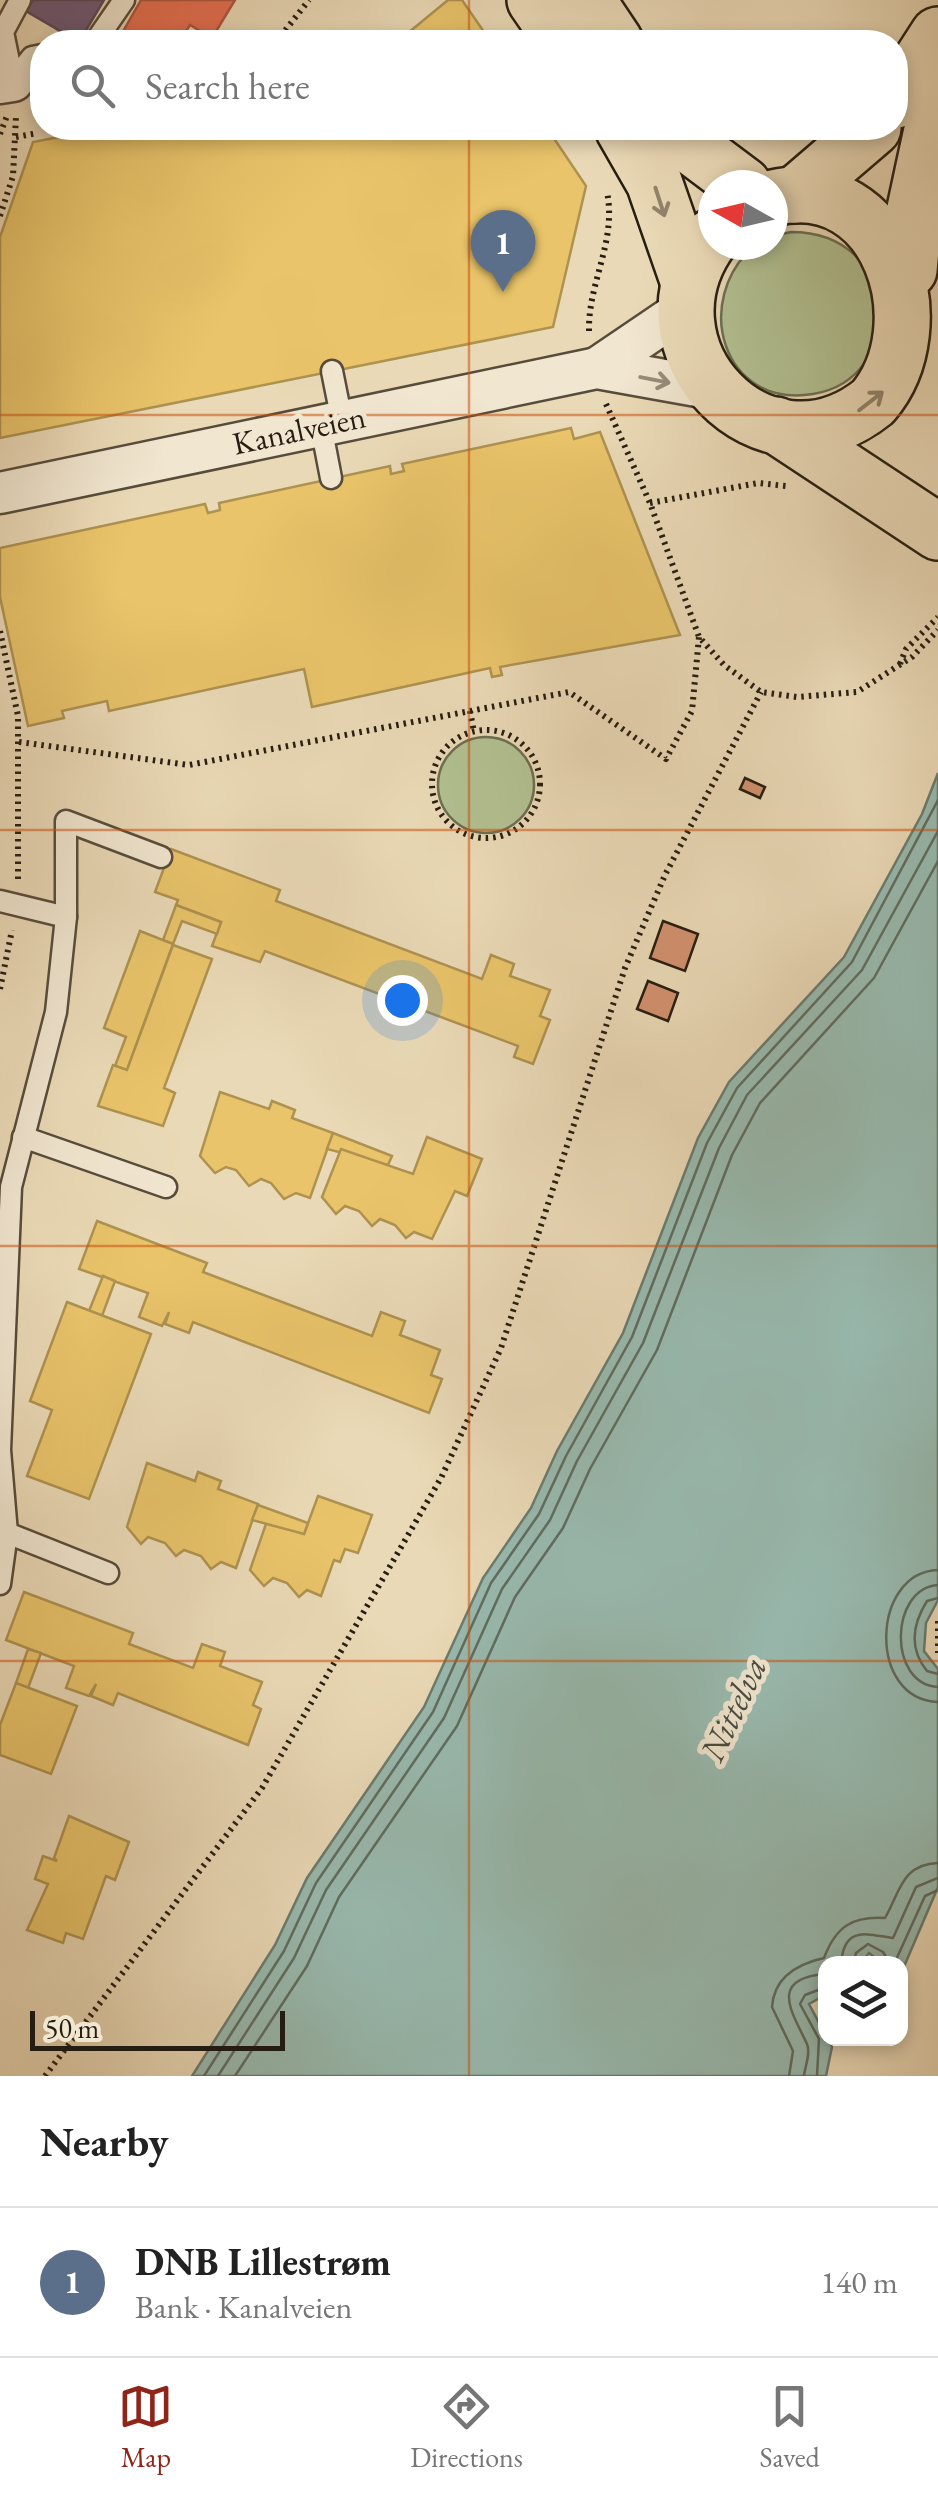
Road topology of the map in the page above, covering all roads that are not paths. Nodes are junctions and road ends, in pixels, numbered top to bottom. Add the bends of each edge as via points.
1 (20, 0) edge
2 (124, 0) edge
3 (534, 0) edge
4 (587, 0) edge
5 (103, 30) edge
6 (555, 30) edge
7 (607, 30) edge
8 (938, 35) edge
9 (908, 81) edge
10 (23, 82) edge
11 (938, 102) edge
12 (687, 140) edge
13 (853, 140) edge
14 (613, 151) edge
15 (731, 170) edge
16 (788, 182) edge
17 (788, 195) edge
18 (695, 275) edge
19 (921, 310) edge
20 (597, 368) junction
21 (332, 371) dead end
22 (714, 389) junction
23 (331, 423) junction
24 (776, 425) junction
25 (331, 478) dead end
26 (0, 493) edge
27 (938, 532) edge
28 (162, 857) dead end
29 (8, 903) edge
30 (66, 917) junction
31 (23, 1137) junction
32 (166, 1186) dead end
33 (2, 1277) edge
34 (7, 1534) junction
35 (108, 1573) dead end
36 (0, 1584) edge

1 - 10 lane via 3,32
2 - 5 lane
3 - 6 main road
4 - 7 main road
8 - 9 main road
11 - 19 main road via 915,209
12 - 15 main road
13 - 16 main road
14 -> 18 main road via 654,182
17 - 19 main road via 838,202 864,214 886,233
18 - 20 street, Kanalveien
18 - 22 main road via 691,352
24 -> 19 main road via 820,426 873,402 908,356
20 -> 22 street, Kanalveien
20 - 23 street, Kanalveien
21 - 23 lane
22 - 24 main road via 736,408
23 - 25 lane
23 - 26 street, Kanalveien
24 - 27 main road
28 - 30 lane via 66,820
29 - 30 lane
30 - 31 lane via 56,1012
31 - 32 lane
31 - 33 lane
33 - 34 lane via 0,1450
34 - 35 lane
34 - 36 lane

